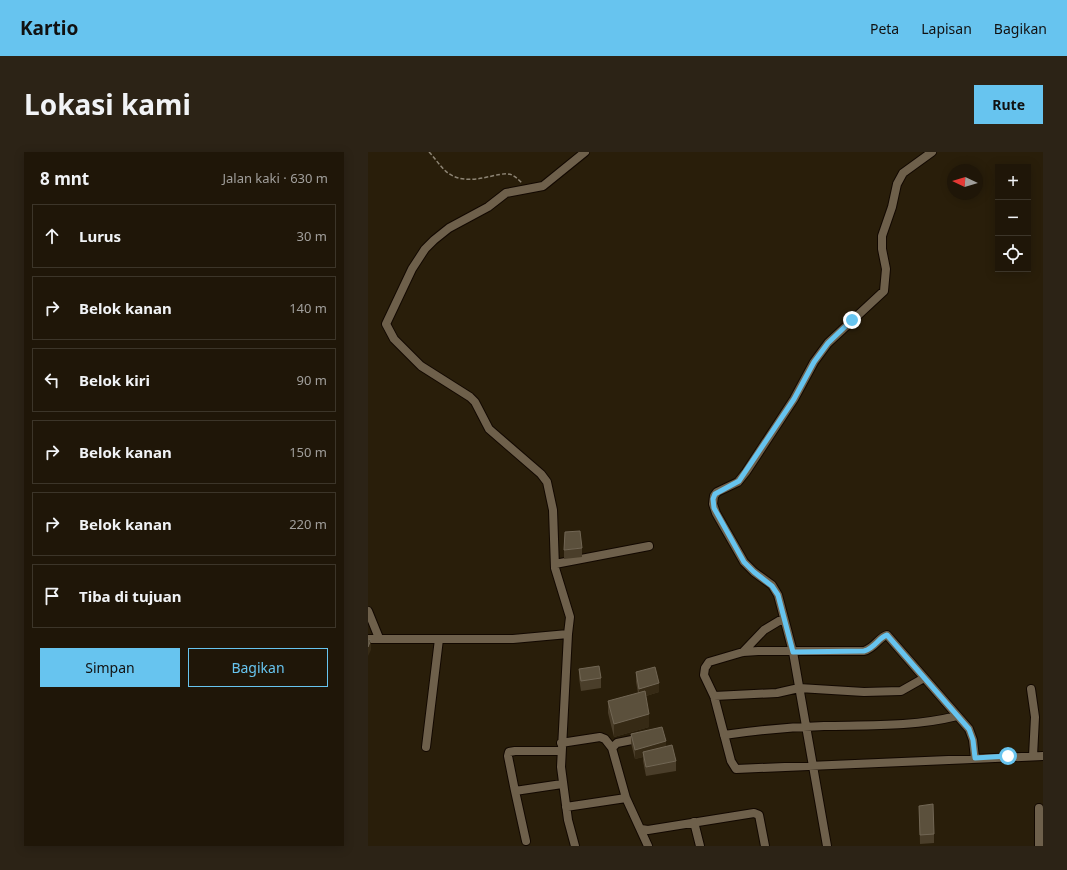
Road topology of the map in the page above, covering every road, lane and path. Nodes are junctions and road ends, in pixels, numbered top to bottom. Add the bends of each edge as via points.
1 (429, 152) edge
2 (585, 152) edge
3 (932, 152) edge
4 (534, 189) junction
5 (649, 546) dead end
6 (555, 564) junction
7 (368, 612) edge
8 (784, 618) junction
9 (568, 634) junction
10 (379, 638) junction
11 (368, 639) edge
12 (439, 639) junction
13 (743, 652) junction
14 (793, 652) junction
15 (924, 678) junction
16 (799, 688) junction
17 (1031, 689) dead end
18 (714, 696) junction
19 (957, 716) junction
20 (806, 727) junction
21 (724, 735) junction
22 (650, 737) edge
23 (426, 747) dead end
24 (561, 747) junction
25 (612, 748) junction
26 (1033, 756) junction
27 (1043, 756) edge
28 (975, 758) junction
29 (813, 765) junction
30 (562, 784) junction
31 (515, 791) junction
32 (626, 798) junction
33 (566, 807) junction
34 (1039, 808) dead end
35 (694, 822) junction
36 (641, 829) junction
37 (526, 840) dead end
38 (576, 846) edge
39 (648, 846) edge
40 (700, 846) edge
41 (765, 846) edge
42 (828, 846) edge
43 (1040, 846) edge

1 - 4 path via 448,173 462,178 478,179 506,174
2 - 4 street via 551,181
3 - 8 street via 903,173 897,184 882,236 886,269 884,291 828,343 746,472 738,482 719,490 714,496 716,513 744,562 772,586 778,595
4 - 6 street via 506,193 434,240 412,269 386,326 394,339 421,366 475,402 489,429 544,476 553,510
5 - 6 street
6 - 9 street via 570,617
7 - 10 street
8 - 13 street via 764,630
8 - 14 street
9 - 12 street via 513,639
9 - 24 street
10 - 11 street
10 - 12 street
12 - 23 street
13 - 14 street
13 - 18 street via 711,661 707,665 704,675
14 - 15 street via 864,651 872,648 887,635
14 - 16 street
15 - 16 street via 901,691 864,692
15 - 19 street
16 - 18 street via 777,693
16 - 20 street
17 - 26 street via 1035,717
18 - 21 street
19 - 20 street via 904,725
19 - 28 street via 972,734
20 - 21 street
20 - 29 street
21 - 29 street via 731,761 736,769
22 - 25 street via 622,742 613,745
24 - 25 street via 600,737
24 - 30 street
24 - 31 street via 509,752
25 - 32 street
26 - 27 street
26 - 28 street
28 - 29 street
29 - 42 street
30 - 31 street
30 - 33 street
31 - 37 street
32 - 33 street
32 - 36 street
33 - 38 street
34 - 43 street
35 - 36 street
35 - 40 street
35 - 41 street via 756,813 760,819
36 - 39 street

